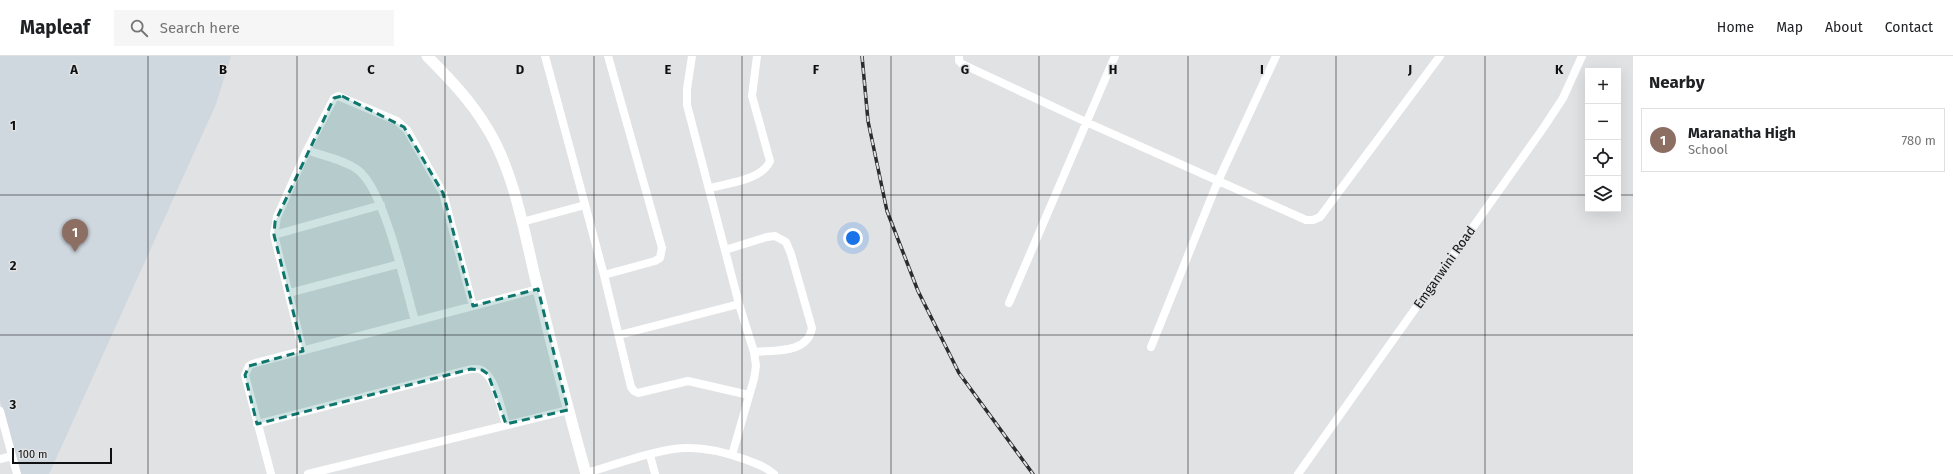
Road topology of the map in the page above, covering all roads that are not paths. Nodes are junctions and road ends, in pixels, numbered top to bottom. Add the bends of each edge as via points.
1 (427, 56) edge
2 (545, 56) edge
3 (608, 56) edge
4 (692, 56) edge
5 (757, 56) edge
6 (959, 56) edge
7 (1115, 56) edge
8 (1276, 56) edge
9 (1440, 56) edge
10 (1582, 56) edge
11 (1086, 122) junction
12 (307, 150) junction
13 (1218, 181) junction
14 (710, 188) junction
15 (381, 205) junction
16 (585, 205) junction
17 (522, 222) junction
18 (274, 235) junction
19 (725, 250) junction
20 (399, 264) junction
21 (604, 274) junction
22 (538, 289) junction
23 (289, 293) junction
24 (1009, 303) dead end
25 (739, 304) junction
26 (473, 306) junction
27 (415, 321) junction
28 (619, 335) junction
29 (1151, 347) dead end
30 (302, 351) junction
31 (754, 352) junction
32 (749, 395) junction
33 (568, 410) junction
34 (0, 411) edge
35 (257, 424) junction
36 (506, 424) junction
37 (650, 455) junction
38 (732, 455) junction
39 (12, 456) junction
40 (0, 459) edge
41 (586, 473) edge
42 (17, 474) edge
43 (271, 474) edge
44 (308, 474) edge
45 (655, 474) edge
46 (774, 474) edge
47 (1298, 474) edge

1 - 17 street via 449,78 487,128 502,156
2 - 16 street
3 - 21 street via 662,248 660,258 655,261
4 - 14 street via 687,105
5 - 14 street via 752,96 770,161 759,174
6 - 11 street via 962,64
7 - 11 street
8 - 13 street
9 - 13 street via 1320,217 1306,220
10 - 47 street, Emganwini Road via 1562,98 1544,127
11 - 13 street
11 - 24 street
12 - 15 street via 358,170 370,183
12 - 18 street via 277,217
12 - 26 street via 334,98 338,96 397,121 404,127 443,193
13 - 29 street
14 - 19 street
15 - 18 street
15 - 20 street
16 - 17 street
16 - 21 street
17 - 22 street
18 - 23 street
19 - 25 street
19 - 31 street via 774,236 786,242 791,254 812,328 811,335 799,346
20 - 23 street
20 - 27 street
21 - 28 street
22 - 26 street
22 - 33 street
23 - 30 street
25 - 28 street
25 - 31 street
26 - 27 street
27 - 30 street
28 - 32 street via 631,387 636,393 688,381
30 - 35 street via 249,366 245,375
31 - 32 street via 756,366
32 - 38 street
33 - 36 street
33 - 41 street
34 - 39 street
35 - 36 street via 471,368 488,374
35 - 43 street
36 - 44 street
37 - 38 street via 677,448 691,448
37 - 41 street
37 - 45 street
38 - 46 street via 764,467
39 - 40 street
39 - 42 street

